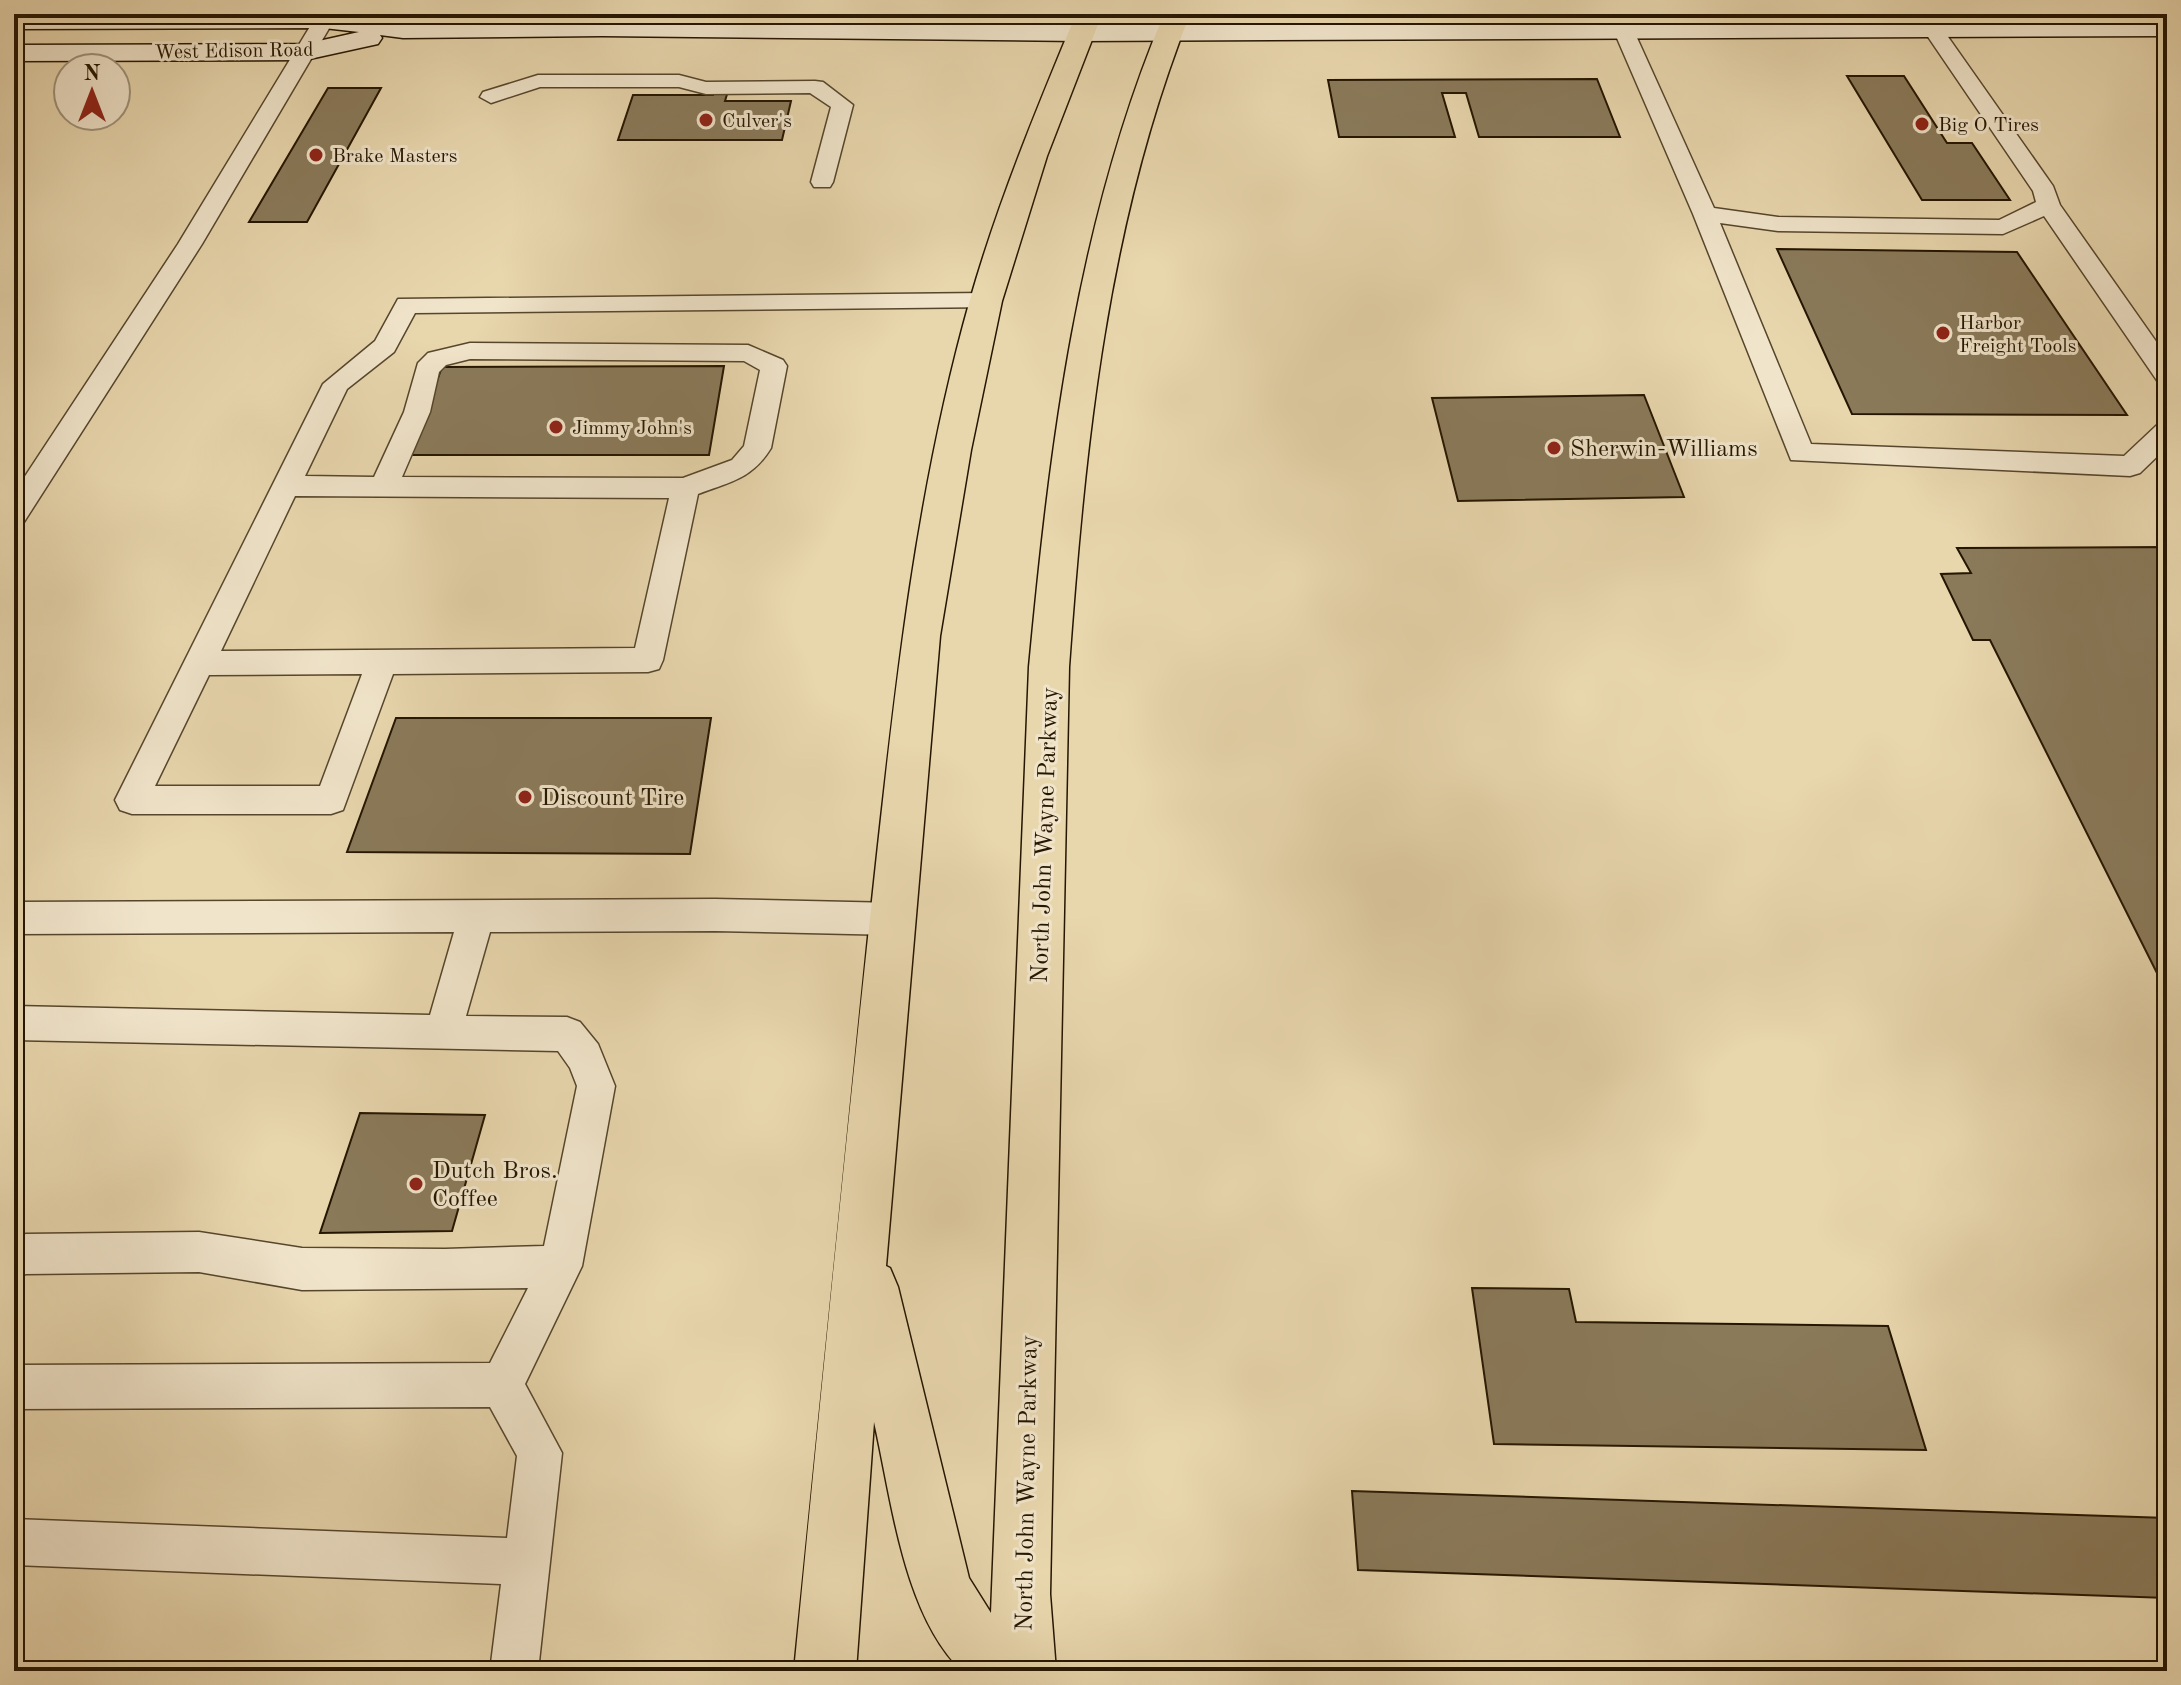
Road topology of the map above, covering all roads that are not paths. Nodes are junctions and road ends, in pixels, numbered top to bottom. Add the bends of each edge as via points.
1 (324, 20) junction
2 (14, 21) edge
3 (1084, 23) edge
4 (1173, 23) edge
5 (1932, 28) junction
6 (2167, 28) edge
7 (1623, 29) junction
8 (403, 30) junction
9 (305, 52) junction
10 (14, 53) edge
11 (491, 97) dead end
12 (822, 182) dead end
13 (2048, 205) junction
14 (1705, 214) junction
15 (986, 301) junction
16 (2167, 376) edge
17 (2167, 432) edge
18 (286, 486) junction
19 (383, 487) junction
20 (685, 488) junction
21 (14, 515) edge
22 (382, 661) junction
23 (200, 663) junction
24 (476, 918) junction
25 (895, 919) junction
26 (15, 920) edge
27 (14, 1023) edge
28 (443, 1033) junction
29 (861, 1246) junction
30 (18, 1252) edge
31 (561, 1266) junction
32 (502, 1385) junction
33 (14, 1387) edge
34 (14, 1542) edge
35 (527, 1562) junction
36 (514, 1671) edge
37 (825, 1671) edge
38 (1007, 1671) edge
39 (1025, 1671) edge

1 - 2 street, West Edison Road
1 - 8 street, West Edison Road
1 - 9 lane
3 - 4 street, West Edison Road
3 - 8 street, West Edison Road
3 - 15 highway via 1032,156
4 - 7 street, West Edison Road
4 - 39 highway, North John Wayne Parkway via 1149,82 1105,244 1079,380 1059,555 1049,667 1020,1594
5 - 6 street, West Edison Road
5 - 7 street, West Edison Road
5 - 13 lane via 2045,191
7 - 14 lane
8 - 9 street, West Edison Road
9 - 10 street, West Edison Road
9 - 21 lane via 190,244
11 - 12 lane via 538,81 815,87 842,105
13 - 14 lane via 2003,227 1778,224
13 - 16 lane
14 - 17 lane via 1801,453 2130,466
15 - 18 lane via 407,305 385,346 336,384
15 - 25 highway via 920,636
18 - 19 lane
18 - 23 lane
19 - 20 lane
19 - 20 lane via 417,412 427,369 454,353 760,356 774,366 757,448 742,467
20 - 22 lane via 648,660
22 - 23 lane
22 - 23 lane via 331,800 132,800
24 - 25 lane
24 - 26 lane
24 - 28 lane
25 - 29 highway
27 - 28 lane
28 - 31 lane via 567,1034 585,1057 596,1086
29 - 37 highway
29 - 38 highway via 942,1589 970,1636
30 - 31 lane via 199,1252 302,1269
31 - 32 lane
32 - 33 lane
32 - 35 lane via 540,1453
34 - 35 lane
35 - 36 lane

